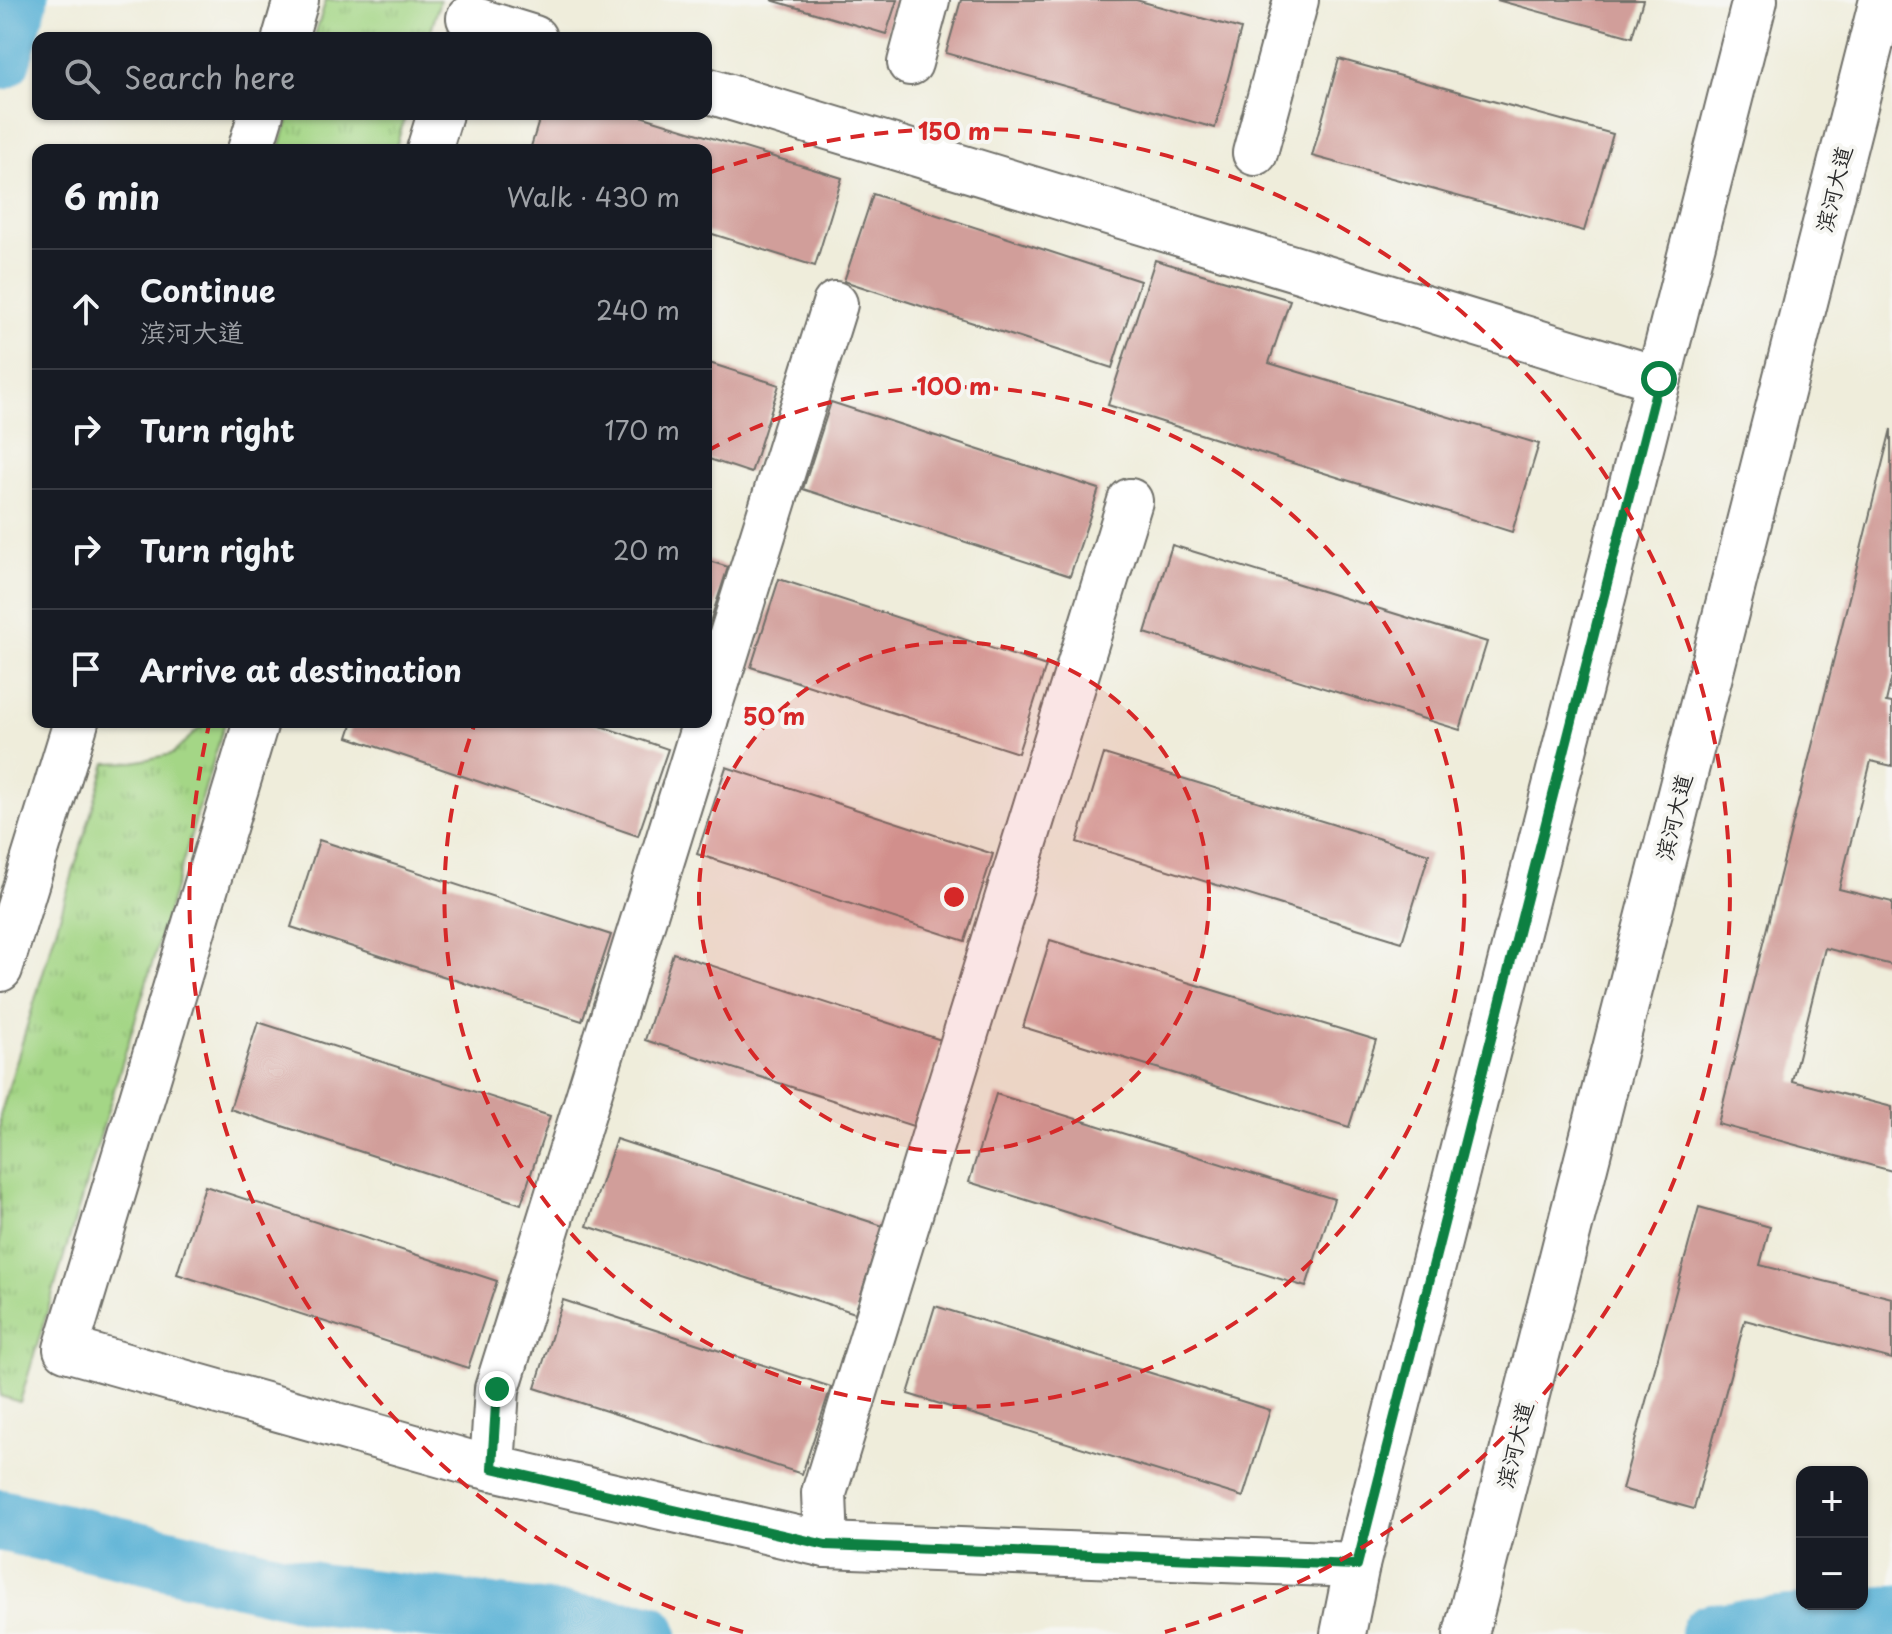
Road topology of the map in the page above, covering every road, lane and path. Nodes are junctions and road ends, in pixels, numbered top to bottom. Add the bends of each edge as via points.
1 (296, 0) edge
2 (927, 0) edge
3 (1296, 0) edge
4 (1755, 0) edge
5 (1882, 0) edge
6 (468, 19) edge
7 (287, 32) edge
8 (513, 32) edge
9 (910, 63) dead end
10 (712, 92) edge
11 (259, 120) edge
12 (438, 120) edge
13 (252, 144) edge
14 (431, 144) edge
15 (1255, 153) dead end
16 (835, 304) dead end
17 (1659, 379) junction
18 (1130, 501) dead end
19 (712, 698) edge
20 (74, 728) edge
21 (254, 728) edge
22 (703, 728) edge
23 (0, 969) edge
24 (492, 1468) junction
25 (826, 1545) junction
26 (1357, 1565) junction
27 (1343, 1634) edge
28 (1466, 1634) edge

1 - 7 street
2 - 9 street
3 - 15 street
4 - 17 street
5 - 28 street, 滨河大道
6 - 8 street
10 - 17 street
11 - 13 street
12 - 14 street
16 - 19 street
17 - 26 street
18 - 25 street via 824,1493
20 - 23 street
21 - 24 street via 66,1349
22 - 24 street via 497,1389
24 - 25 street
25 - 26 street
26 - 27 street

